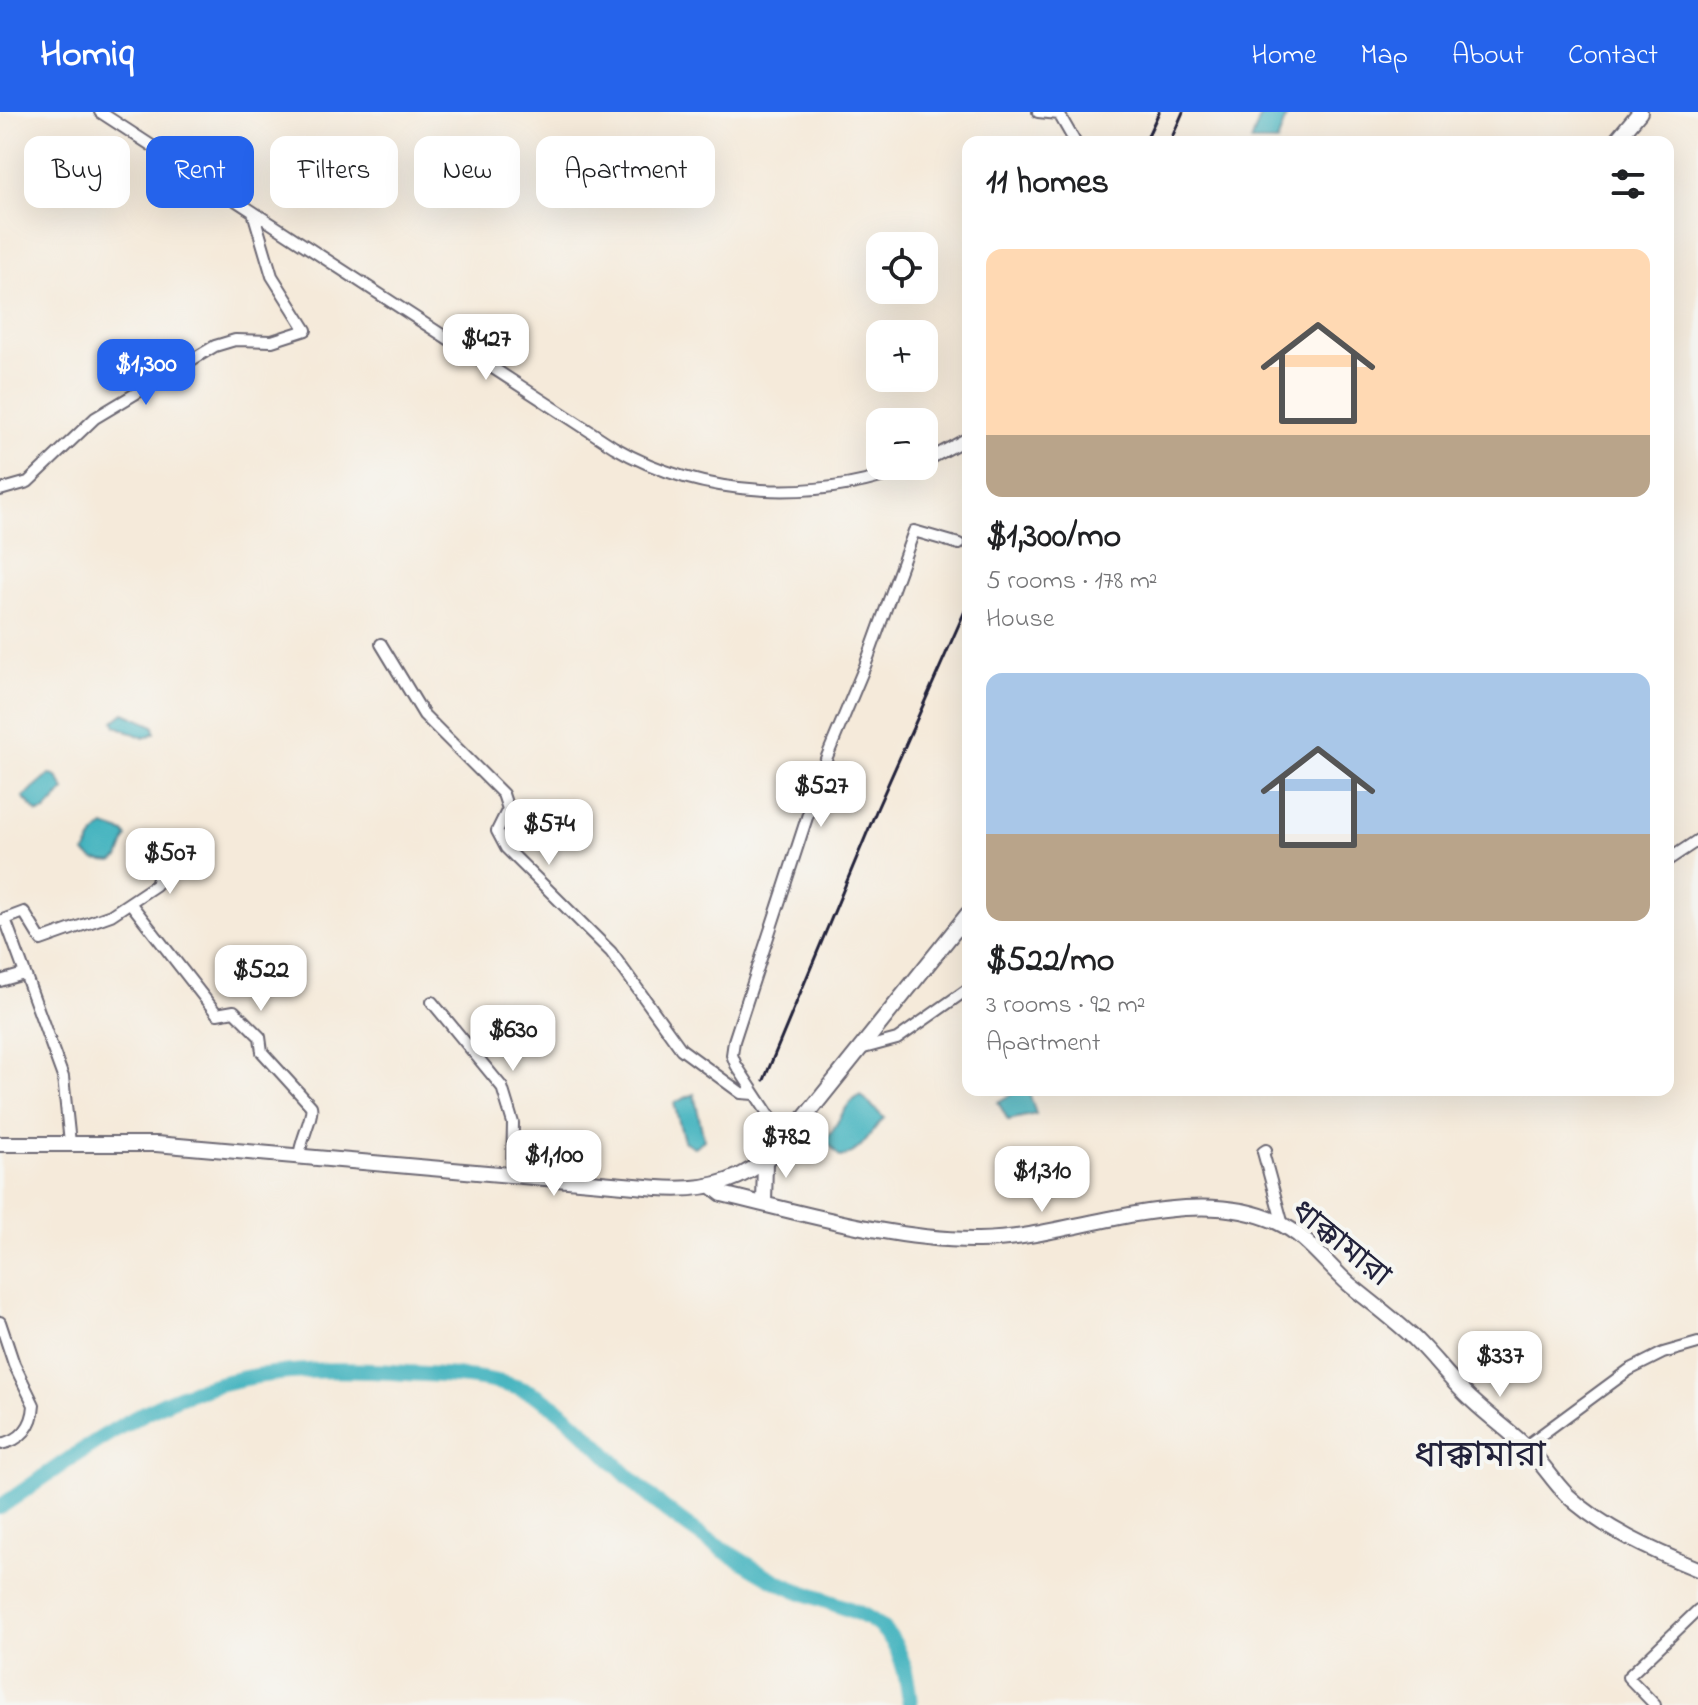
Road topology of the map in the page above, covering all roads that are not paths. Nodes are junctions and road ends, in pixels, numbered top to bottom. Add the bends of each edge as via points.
1 (100, 112) edge
2 (1038, 112) edge
3 (1640, 112) edge
4 (1072, 136) edge
5 (1620, 136) edge
6 (253, 212) junction
7 (962, 441) edge
8 (938, 454) edge
9 (866, 480) edge
10 (0, 490) edge
11 (959, 544) dead end
12 (381, 644) dead end
13 (1698, 840) edge
14 (1674, 856) edge
15 (164, 859) dead end
16 (131, 904) junction
17 (2, 920) edge
18 (962, 922) edge
19 (24, 974) junction
20 (0, 981) edge
21 (962, 993) edge
22 (432, 1002) dead end
23 (860, 1049) junction
24 (754, 1094) junction
25 (786, 1141) junction
26 (70, 1143) junction
27 (0, 1144) edge
28 (1266, 1150) dead end
29 (299, 1157) junction
30 (765, 1162) junction
31 (512, 1175) junction
32 (713, 1187) junction
33 (764, 1203) junction
34 (1283, 1225) junction
35 (0, 1322) edge
36 (1698, 1343) edge
37 (0, 1444) edge
38 (1526, 1446) junction
39 (1698, 1569) edge
40 (1698, 1610) edge
41 (1655, 1705) edge

1 - 6 street
2 - 4 street via 1059,114
3 - 5 street
6 - 9 street via 656,470 720,485 799,490
6 - 10 street via 272,276 306,330 272,341 235,340 215,346 95,418 28,482
7 - 8 street
11 - 24 street via 914,531 826,759 734,1041 733,1060
12 - 24 street via 424,715 503,794 508,809 497,831 506,848 596,935 634,979 681,1049 741,1093
13 - 14 street
15 - 16 street via 156,885
16 - 17 street via 41,940 28,913
16 - 29 street via 217,1014 234,1011 257,1033 262,1052 311,1106
17 - 19 street
18 - 23 street
19 - 20 street
19 - 26 street via 66,1088
21 - 23 street via 897,1039
22 - 31 street via 502,1087 513,1123
23 - 25 street
24 - 25 street
25 - 30 street
26 - 27 street
26 - 29 street via 156,1144
28 - 34 street
29 - 31 street
30 - 32 street
30 - 33 street
31 - 32 street via 667,1189
32 - 33 street, ধাক্কামারা
33 - 34 street, ধাক্কামারা via 913,1234 974,1240 1024,1237 1185,1209 1247,1213
34 - 38 street, ধাক্কামারা via 1393,1319 1471,1400
35 - 37 street via 34,1405 24,1433
36 - 38 street via 1629,1370
38 - 39 street, ধাক্কামারা via 1568,1496 1642,1545
40 - 41 street via 1628,1677

